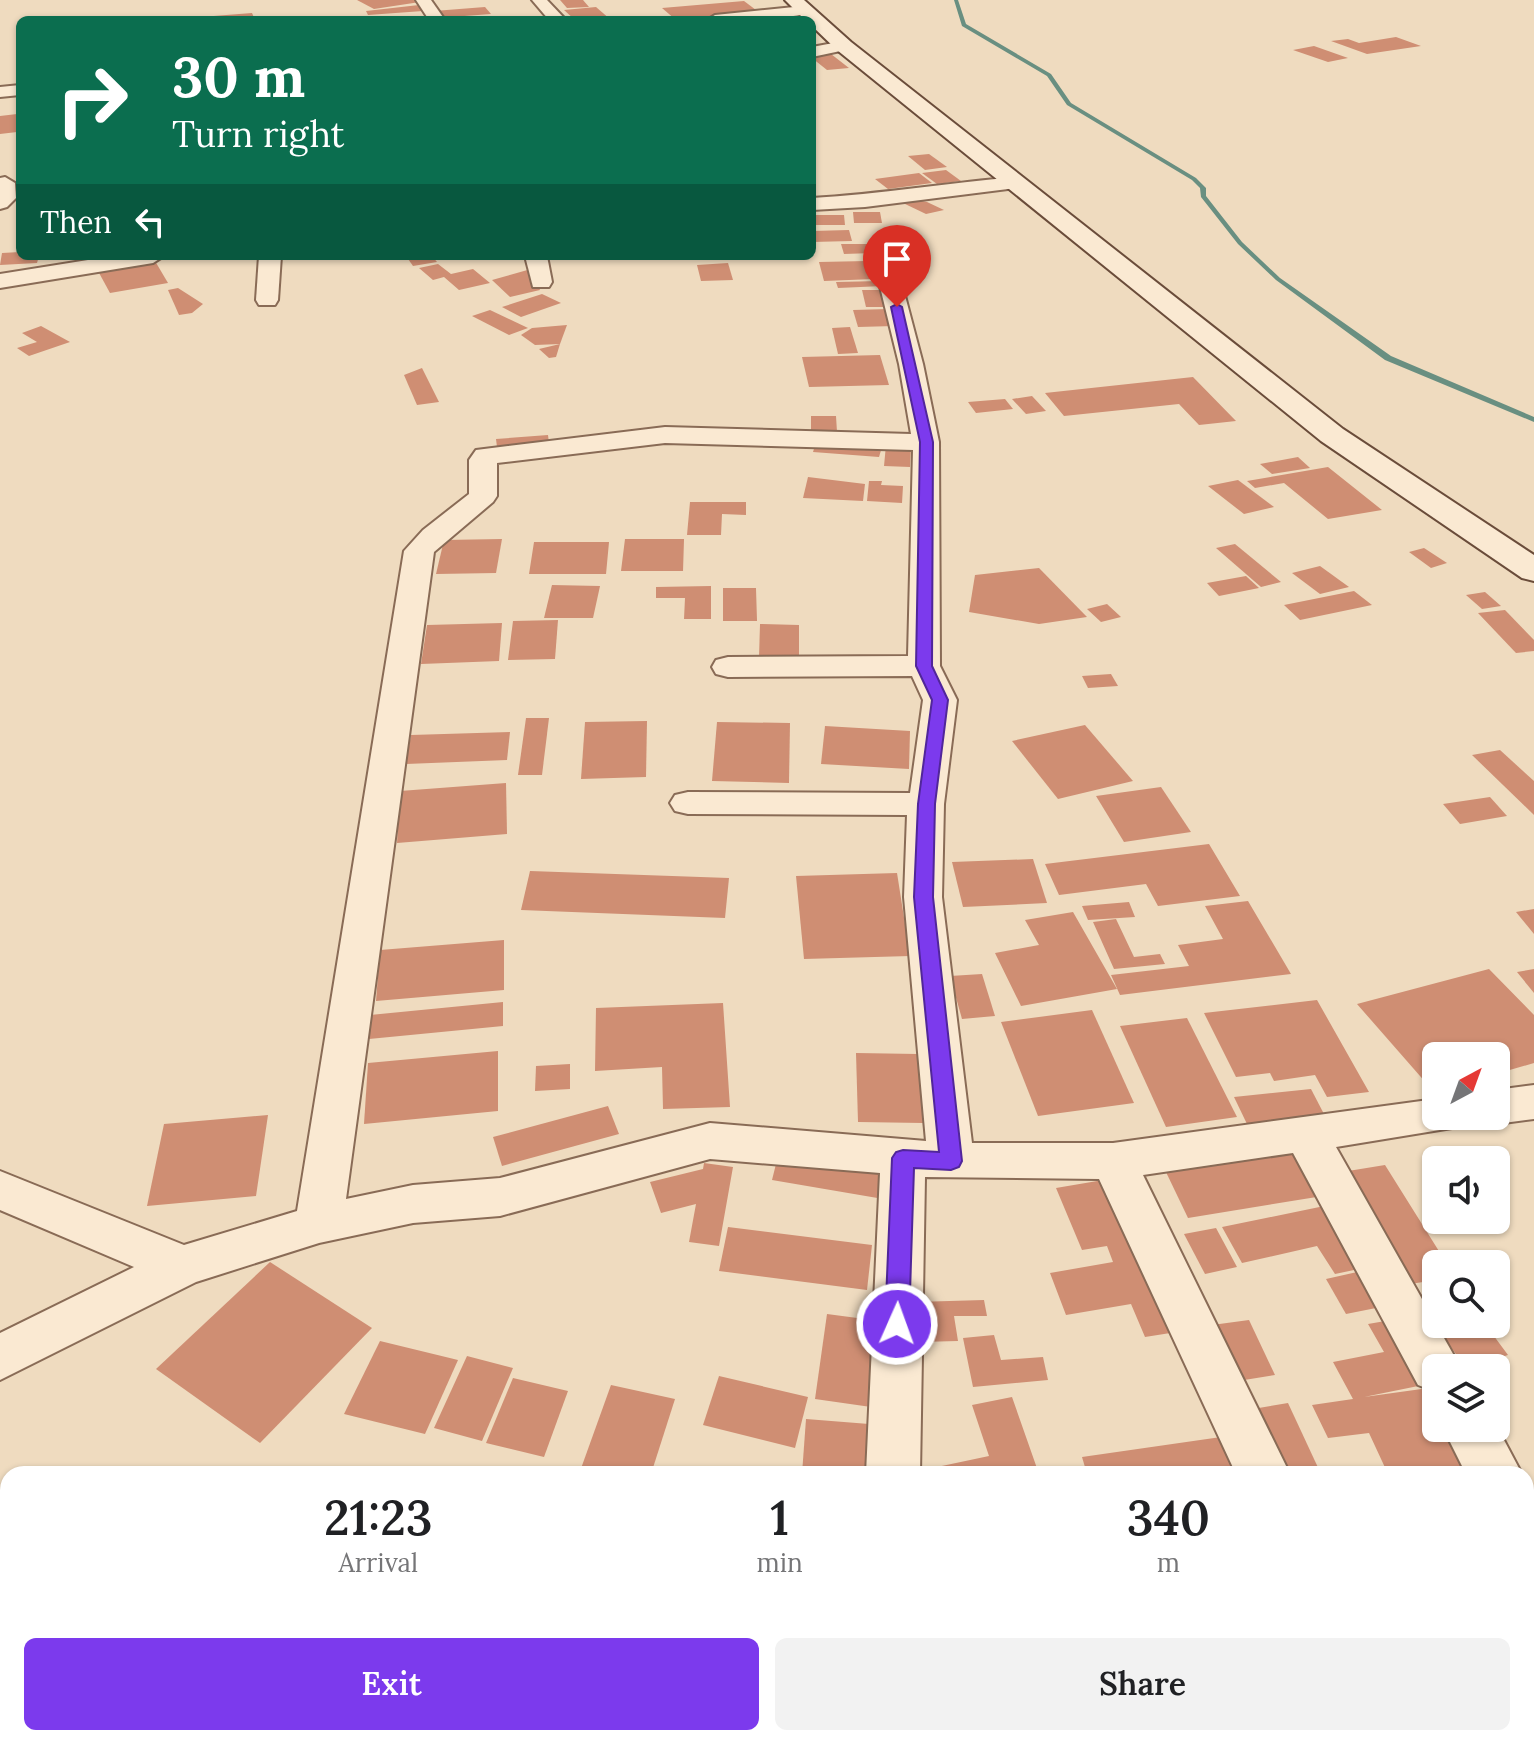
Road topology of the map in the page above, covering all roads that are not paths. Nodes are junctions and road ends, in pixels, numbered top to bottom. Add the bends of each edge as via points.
1 (539, 0) edge
2 (799, 6) edge
3 (554, 16) edge
4 (739, 16) edge
5 (816, 21) edge
6 (844, 46) junction
7 (816, 51) edge
8 (1016, 183) junction
9 (816, 204) edge
10 (882, 250) dead end
11 (129, 260) edge
12 (270, 260) edge
13 (537, 260) edge
14 (0, 281) edge
15 (541, 282) dead end
16 (267, 300) dead end
17 (926, 442) junction
18 (1534, 571) edge
19 (924, 666) junction
20 (728, 667) dead end
21 (688, 803) dead end
22 (926, 804) junction
23 (1534, 1102) edge
24 (1510, 1105) edge
25 (1422, 1118) edge
26 (1305, 1134) junction
27 (927, 1160) junction
28 (1113, 1161) junction
29 (0, 1190) edge
30 (319, 1224) junction
31 (182, 1266) junction
32 (1428, 1354) edge
33 (0, 1358) edge
34 (1477, 1442) edge
35 (894, 1466) edge
36 (1259, 1466) edge
37 (1490, 1466) edge

1 - 3 street
2 - 4 street
5 - 6 main road
6 - 7 street
6 - 8 main road
8 - 9 street
8 - 18 main road via 1332,435
10 - 17 street
11 - 14 street
12 - 16 street
13 - 15 street
17 - 19 street
17 - 30 street via 665,435 486,456 483,496 419,551
19 - 20 street
19 - 22 street via 940,700
21 - 22 street
22 - 27 street
23 - 24 street
25 - 26 street
26 - 28 street
26 - 32 street
27 - 28 street
27 - 30 street via 710,1141 500,1197 413,1204
27 - 35 street
28 - 36 street
29 - 31 street
30 - 31 street
31 - 33 street
34 - 37 street

